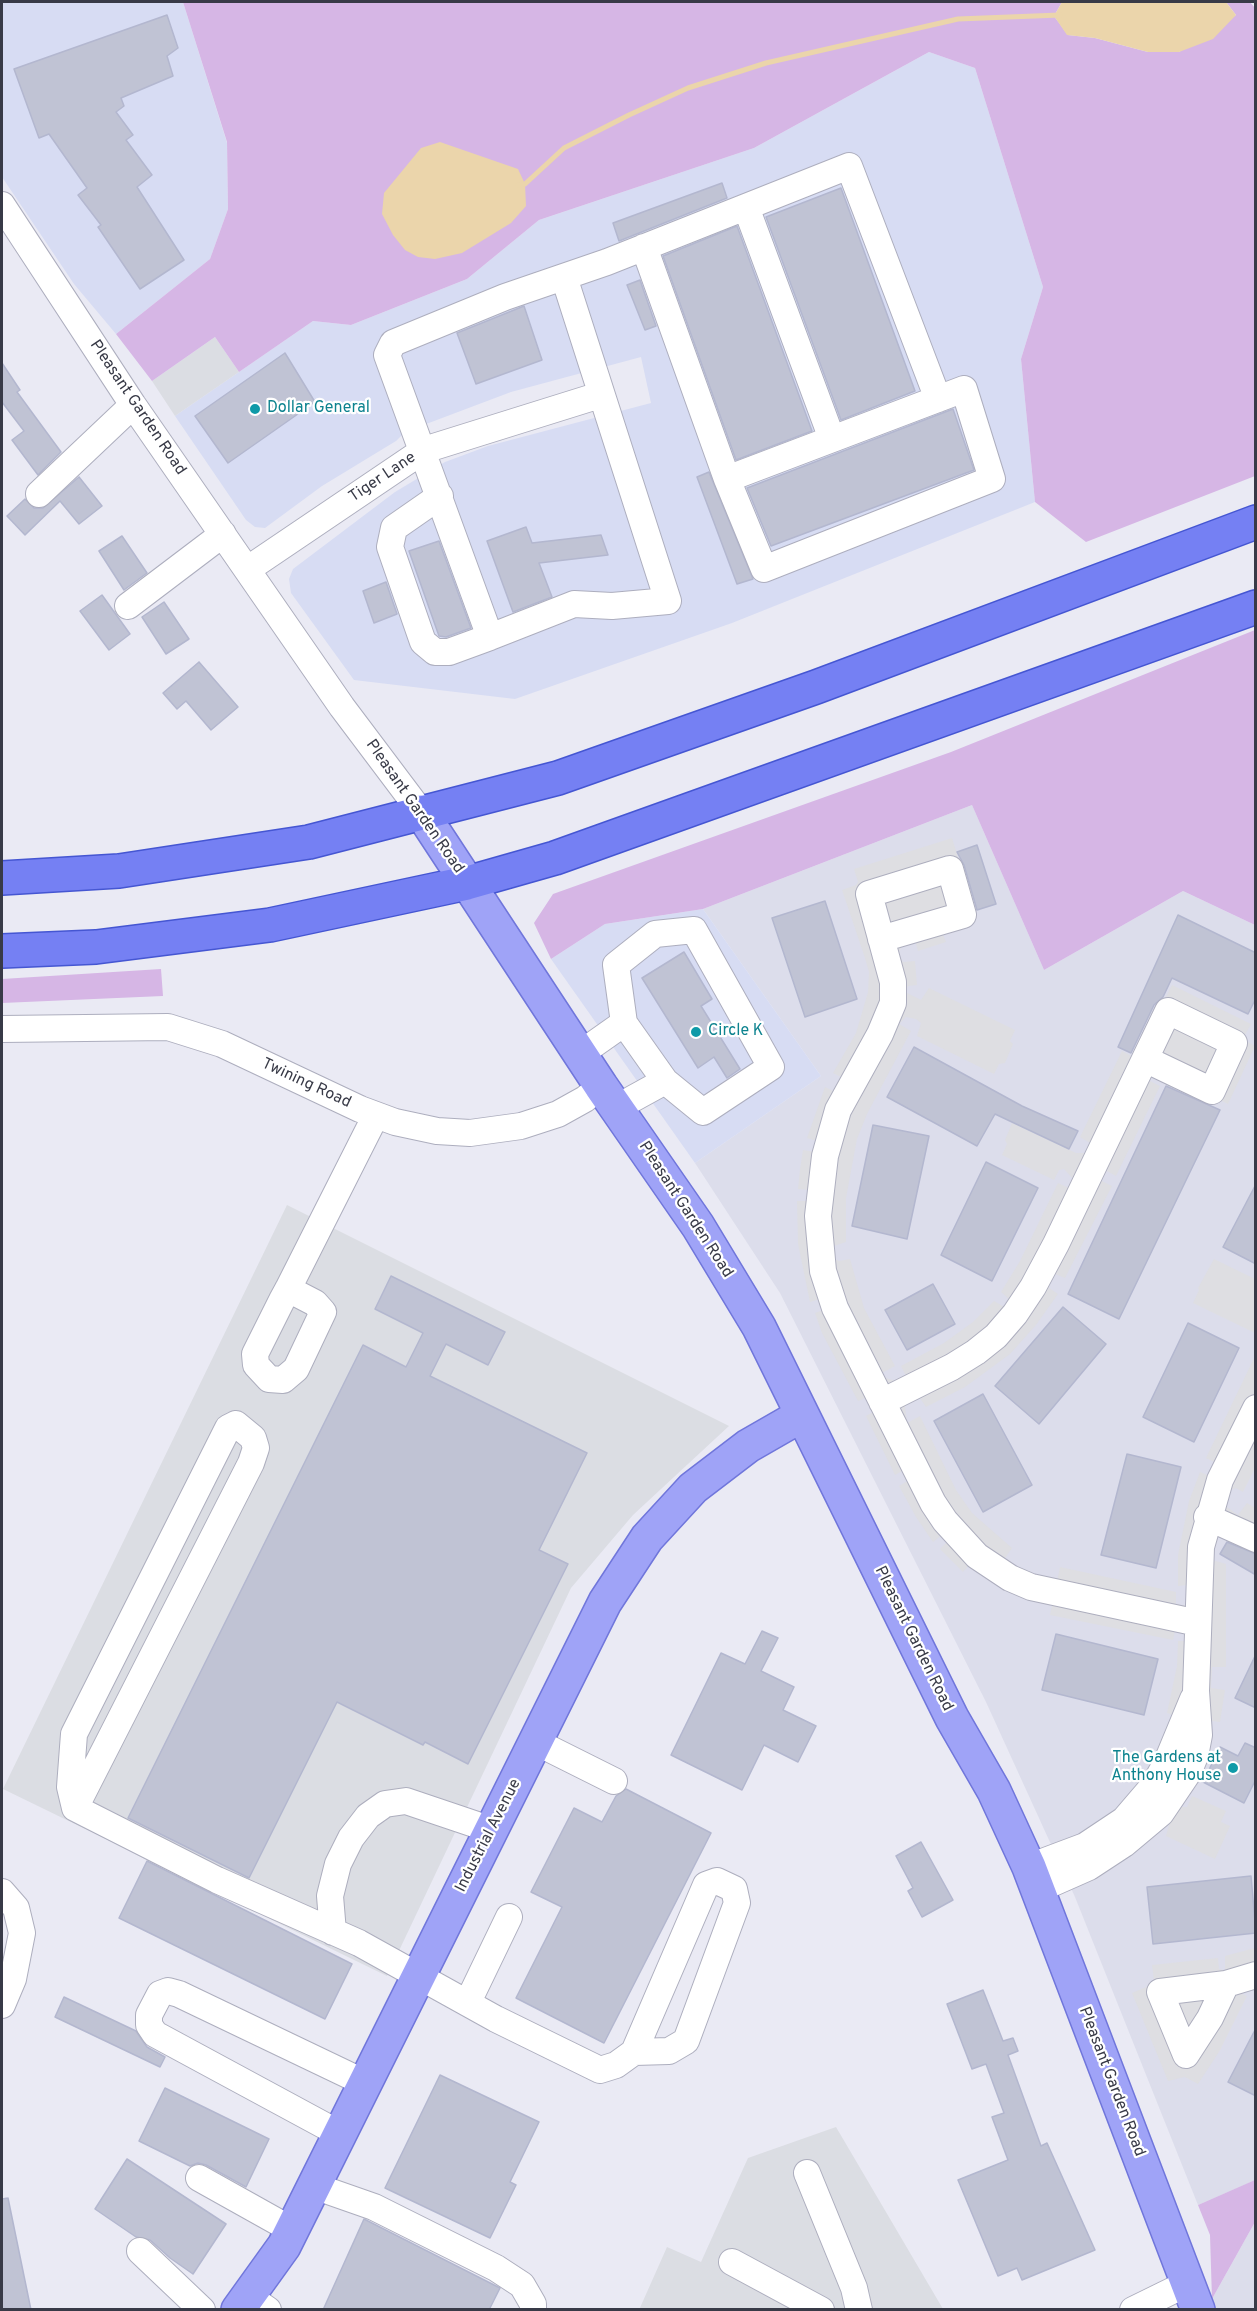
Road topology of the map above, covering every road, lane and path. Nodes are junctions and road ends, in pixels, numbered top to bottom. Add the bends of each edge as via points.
1 (2, 205) edge
2 (746, 207) junction
3 (644, 247) junction
4 (564, 277) junction
5 (600, 395) junction
6 (938, 399) junction
7 (133, 405) junction
8 (832, 439) junction
9 (424, 450) junction
10 (727, 479) junction
11 (39, 494) dead end
12 (441, 496) junction
13 (1256, 522) edge
14 (223, 534) junction
15 (248, 570) junction
16 (128, 606) dead end
17 (1256, 607) edge
18 (490, 637) junction
19 (421, 812) junction
20 (2, 878) edge
21 (467, 883) junction
22 (881, 939) dead end
23 (2, 951) edge
24 (624, 1023) junction
25 (2, 1029) edge
26 (580, 1054) junction
27 (1145, 1059) dead end
28 (665, 1081) junction
29 (609, 1097) junction
30 (376, 1115) junction
31 (288, 1289) dead end
32 (882, 1402) junction
33 (1256, 1408) edge
34 (802, 1415) junction
35 (1207, 1517) junction
36 (1256, 1539) edge
37 (1198, 1623) junction
38 (536, 1742) junction
39 (614, 1781) dead end
40 (75, 1808) junction
41 (492, 1830) junction
42 (1033, 1879) junction
43 (2, 1892) edge
44 (509, 1917) dead end
45 (333, 1932) junction
46 (419, 1975) junction
47 (1256, 1975) edge
48 (1226, 1984) dead end
49 (468, 2002) junction
50 (2, 2005) edge
51 (634, 2052) junction
52 (365, 2083) junction
53 (340, 2134) junction
54 (807, 2173) dead end
55 (199, 2178) dead end
56 (314, 2186) junction
57 (292, 2230) junction
58 (140, 2251) dead end
59 (732, 2262) dead end
60 (1193, 2296) edge
61 (251, 2305) edge
62 (202, 2310) edge
63 (533, 2310) edge
64 (821, 2310) edge
65 (859, 2310) edge
66 (1133, 2310) edge

1 - 7 street, Pleasant Garden Road
2 - 3 street
2 - 6 street via 849,166
2 - 8 street
3 - 4 street
3 - 10 street
4 - 5 street
4 - 9 street via 393,343 387,355
5 - 9 street, Tiger Lane
5 - 18 street via 668,601 612,606 574,604
6 - 8 street
6 - 10 street via 964,389 992,479 764,569
7 - 11 street
7 - 14 street, Pleasant Garden Road
8 - 10 street
9 - 12 street
9 - 15 street, Tiger Lane
12 - 18 street
12 - 18 street via 394,528 390,548 423,642 435,652 449,652
13 - 19 highway via 816,687 558,778
14 - 15 street, Pleasant Garden Road
14 - 16 street
15 - 19 street, Pleasant Garden Road via 342,707
17 - 21 highway via 555,858
19 - 20 highway via 298,844 119,871
19 - 21 main road, Pleasant Garden Road
21 - 23 highway via 270,925 96,947
21 - 26 main road, Pleasant Garden Road
22 - 32 street via 893,982 893,1003 838,1110 820,1183 818,1216 823,1271 835,1308
24 - 26 street
24 - 28 street
24 - 28 street via 616,965 655,934 694,930 771,1067 704,1112
25 - 30 street, Twining Road via 168,1027 222,1044
26 - 29 main road, Pleasant Garden Road
27 - 32 street via 1056,1244 1015,1314 976,1352
28 - 29 street, Twining Road
29 - 30 street, Twining Road via 585,1099 558,1114 521,1126 470,1133 437,1131
29 - 34 main road, Pleasant Garden Road via 698,1226 746,1306
30 - 31 street
32 - 37 street via 945,1521 992,1567 1050,1592
33 - 35 street via 1220,1480
34 - 38 main road, Industrial Avenue via 748,1446 693,1488 647,1538 605,1602
34 - 42 main road, Pleasant Garden Road via 952,1718 994,1791
35 - 36 street
35 - 37 street via 1201,1547
37 - 42 street via 1196,1690 1176,1770 1154,1785 1130,1827 1085,1846
38 - 39 street
38 - 41 main road, Industrial Avenue
40 - 40 street via 251,1463 253,1438 236,1425 228,1428 74,1734 70,1787
40 - 45 street via 217,1880
41 - 45 street via 406,1801 385,1804 368,1816 338,1864 330,1896
41 - 46 main road, Industrial Avenue
42 - 60 main road, Pleasant Garden Road
43 - 50 street via 16,1908 22,1933 13,1979
44 - 49 street
45 - 46 street
46 - 49 street
46 - 52 main road, Industrial Avenue
47 - 48 street
49 - 51 street via 600,2070 616,2065
51 - 51 street via 706,1885 717,1881 734,1888 736,1903 686,2041 669,2051
52 - 53 main road, Industrial Avenue
52 - 53 street via 179,1994 160,1994 149,2015 148,2025 155,2034
53 - 56 main road, Industrial Avenue
54 - 65 street via 854,2288
55 - 57 street
56 - 57 main road, Industrial Avenue
56 - 63 street via 374,2207 496,2268 522,2285
57 - 61 main road, Industrial Avenue
58 - 62 street
59 - 64 street
60 - 66 street

